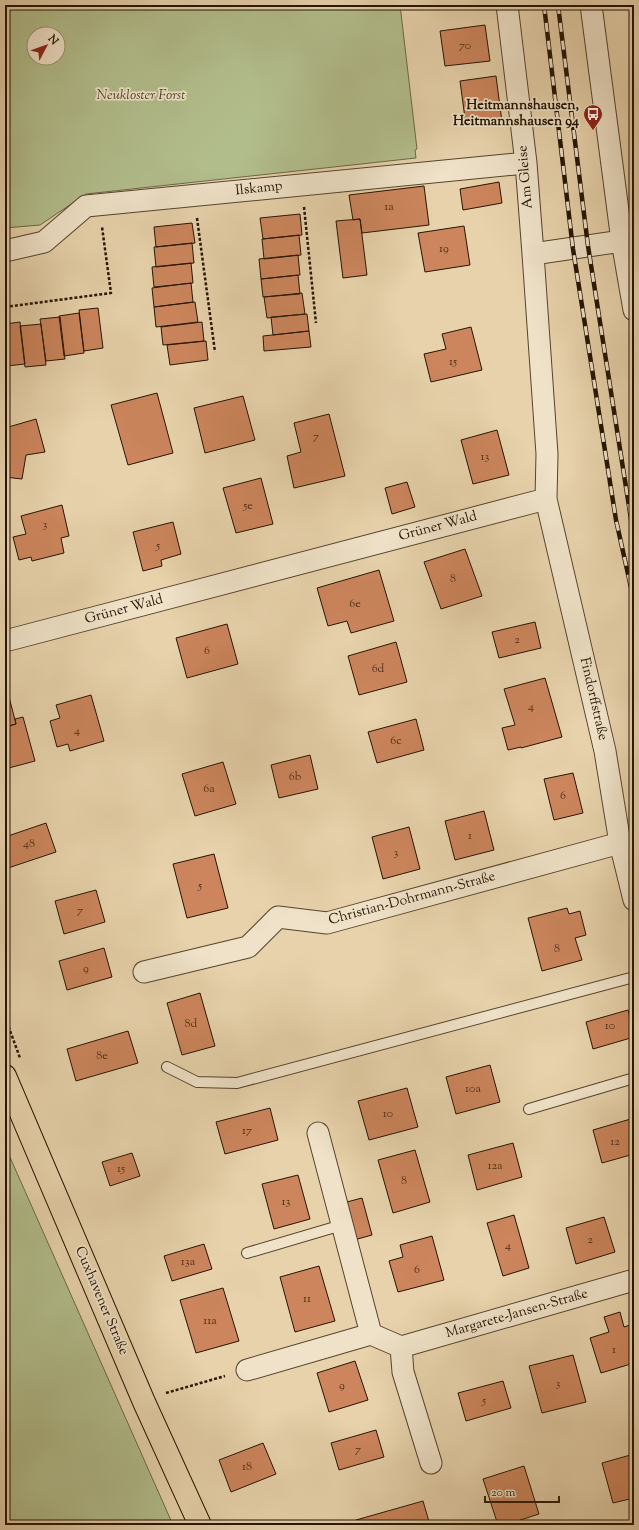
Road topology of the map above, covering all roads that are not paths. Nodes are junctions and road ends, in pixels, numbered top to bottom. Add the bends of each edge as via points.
1 (507, 5) edge
2 (591, 5) edge
3 (526, 163) junction
4 (622, 241) junction
5 (5, 251) edge
6 (533, 254) junction
7 (634, 310) edge
8 (546, 499) junction
9 (5, 641) edge
10 (620, 843) junction
11 (634, 900) edge
12 (144, 972) dead end
13 (634, 976) edge
14 (167, 1067) dead end
15 (5, 1076) edge
16 (634, 1078) edge
17 (529, 1110) dead end
18 (318, 1133) dead end
19 (342, 1225) junction
20 (247, 1253) dead end
21 (634, 1280) edge
22 (371, 1334) junction
23 (400, 1347) junction
24 (246, 1370) road end
25 (431, 1463) dead end
26 (200, 1525) edge

1 - 3 street, Am Gleise
2 - 4 street
3 - 5 street, Ilskamp via 86,206 44,242
3 - 6 street, Am Gleise
4 - 6 street
4 - 7 street
6 - 8 street via 547,454
8 - 9 street, Grüner Wald
8 - 10 street, Findorffstraße via 606,751
10 - 11 street, Findorffstraße
10 - 12 street, Christian-Dohrmann-Straße via 327,923 278,917 248,947
13 - 14 lane via 237,1083 197,1082
15 - 26 main road, Cuxhavener Straße via 144,1402
16 - 17 lane
18 - 19 street
19 - 20 lane
19 - 22 street
21 - 23 street, Margarete-Jansen-Straße
22 - 23 street
22 - 24 street
23 - 25 street via 403,1372

